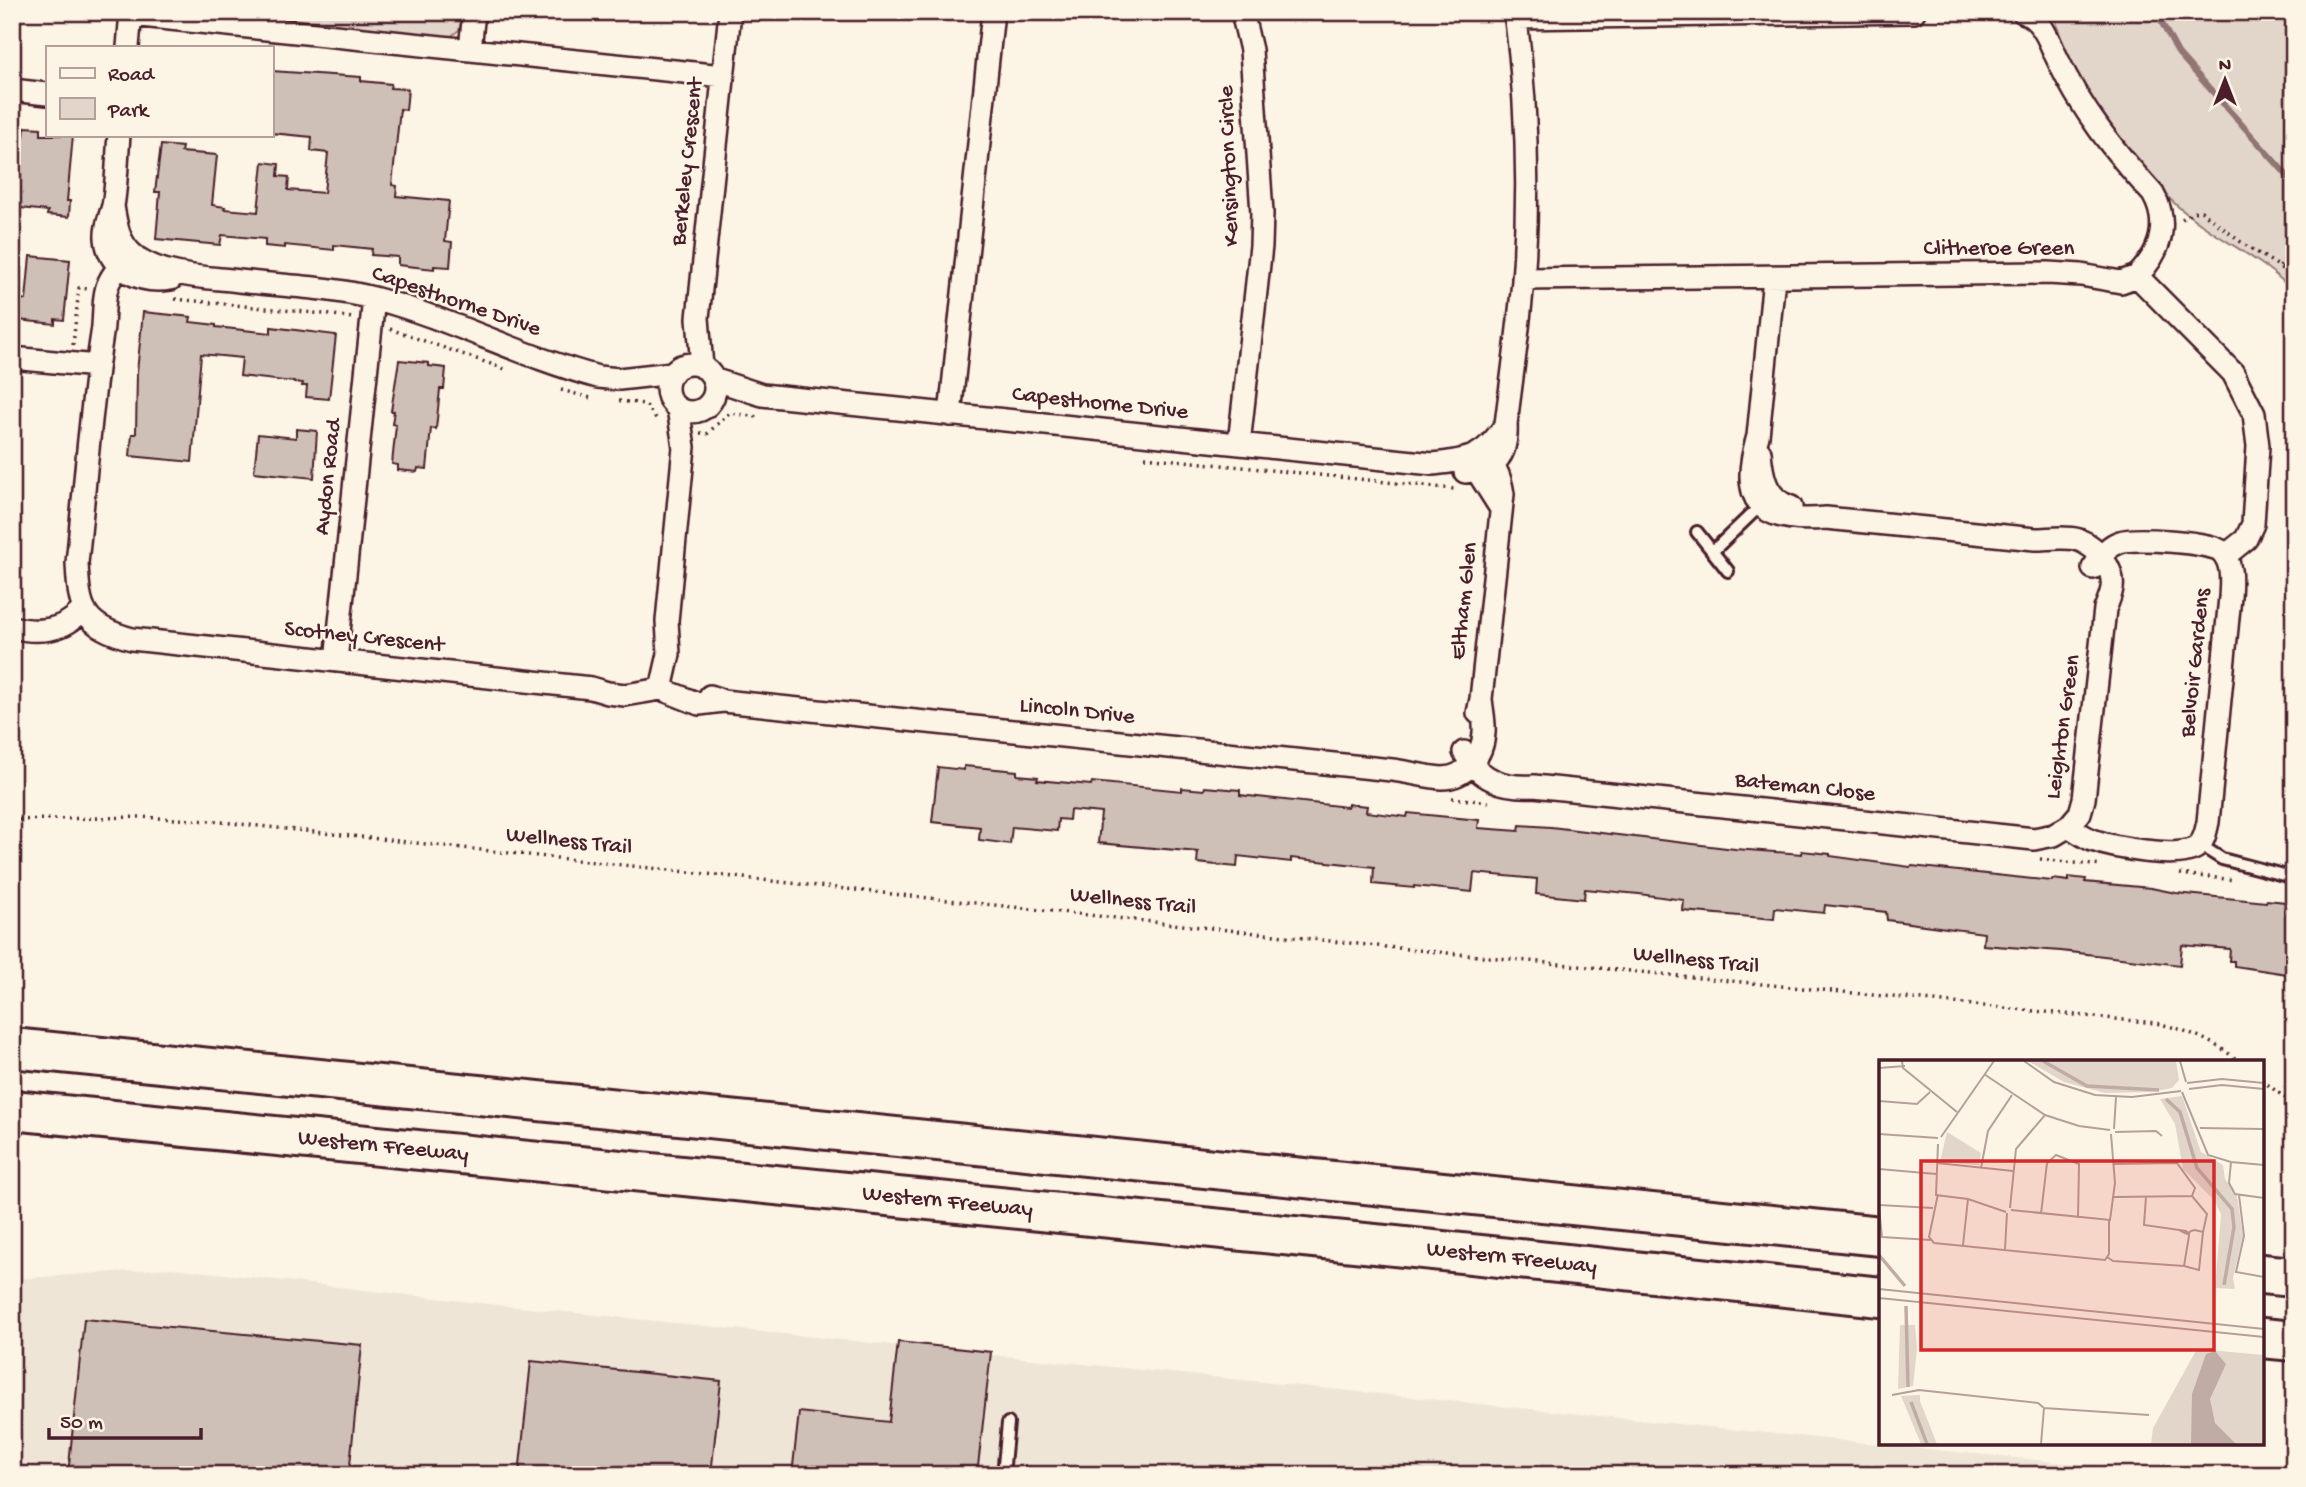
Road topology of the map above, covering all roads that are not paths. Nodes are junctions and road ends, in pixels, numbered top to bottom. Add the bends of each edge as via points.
1 (474, 12) edge
2 (730, 12) edge
3 (992, 12) edge
4 (1242, 12) edge
5 (1914, 12) edge
6 (2023, 12) edge
7 (131, 13) edge
8 (1515, 15) edge
9 (128, 46) edge
10 (470, 49) junction
11 (723, 76) junction
12 (12, 90) edge
13 (46, 94) edge
14 (119, 136) edge
15 (128, 265) junction
16 (2137, 275) junction
17 (1774, 278) junction
18 (1523, 279) junction
19 (374, 298) junction
20 (105, 315) junction
21 (12, 358) edge
22 (97, 366) junction
23 (693, 371) junction
24 (619, 380) junction
25 (762, 395) junction
26 (674, 404) junction
27 (708, 405) junction
28 (950, 415) junction
29 (685, 437) junction
30 (1239, 444) junction
31 (1483, 463) junction
32 (1766, 500) junction
33 (1697, 532) dead end
34 (1713, 551) junction
35 (2225, 556) junction
36 (2100, 562) junction
37 (1728, 571) dead end
38 (75, 613) junction
39 (12, 626) edge
40 (336, 661) junction
41 (661, 681) junction
42 (1471, 759) junction
43 (2069, 826) junction
44 (2200, 845) junction
45 (2287, 876) dead end
46 (12, 1048) edge
47 (12, 1110) edge
48 (1879, 1236) edge
49 (2264, 1274) edge
50 (2294, 1277) edge
51 (1879, 1297) edge
52 (2264, 1338) edge
53 (2294, 1341) edge
54 (1008, 1423) dead end
55 (1003, 1475) edge

1 - 10 street
2 - 11 street, Berkeley Crescent
3 - 28 street
4 - 30 street, Kensington Circle via 1251,50 1262,213
5 - 8 street
6 - 16 street via 2043,29 2099,131 2160,206 2162,233 2155,254
7 - 9 street
7 - 10 street
8 - 18 street via 1526,118
10 - 11 street
11 - 23 street, Berkeley Crescent
12 - 13 street
14 - 15 street via 113,206
15 - 19 street, Capesthorne Drive
15 - 20 street
15 - 20 street via 110,279
16 - 17 street, Clitheroe Green via 2121,282 2048,273
16 - 35 street via 2227,367 2254,414 2258,446 2253,524 2246,539
17 - 18 street, Clitheroe Green
17 - 32 street via 1758,436
18 - 31 street via 1506,424
19 - 24 street, Capesthorne Drive via 584,373
19 - 40 street, Aydon Road
20 - 22 street
21 - 22 street
22 - 38 street via 77,563 68,594
23 - 24 street, Capesthorne Drive
23 - 25 street, Capesthorne Drive
23 - 26 street via 667,386
23 - 27 street via 715,386
24 - 26 street, Capesthorne Drive
25 - 27 street, Capesthorne Drive
25 - 28 street, Capesthorne Drive
26 - 27 street via 690,412
26 - 29 street
27 - 29 street
28 - 30 street, Capesthorne Drive
29 - 41 street via 667,621 659,652
30 - 31 street, Capesthorne Drive via 1433,464
31 - 42 street, Eltham Glen via 1501,509 1482,699 1470,741
32 - 34 lane
32 - 36 street via 1826,519 2035,539
33 - 34 lane
34 - 37 lane
35 - 36 street via 2210,545 2158,542
35 - 44 street, Belvoir Gardens via 2231,575 2230,597 2208,822
36 - 43 street, Leighton Green via 2097,575 2105,609 2084,799
38 - 39 street
38 - 40 street, Scotney Crescent via 132,639
40 - 41 street, Scotney Crescent via 625,695
41 - 42 street, Lincoln Drive via 699,704 723,702 1425,775 1454,760
42 - 43 street, Bateman Close via 1534,786 2034,839
43 - 44 street, Leighton Green via 2089,839 2114,846 2169,853 2190,852
44 - 45 lane via 2222,859
46 - 48 highway
47 - 51 highway, Western Freeway
49 - 50 highway
52 - 53 highway
54 - 55 lane

